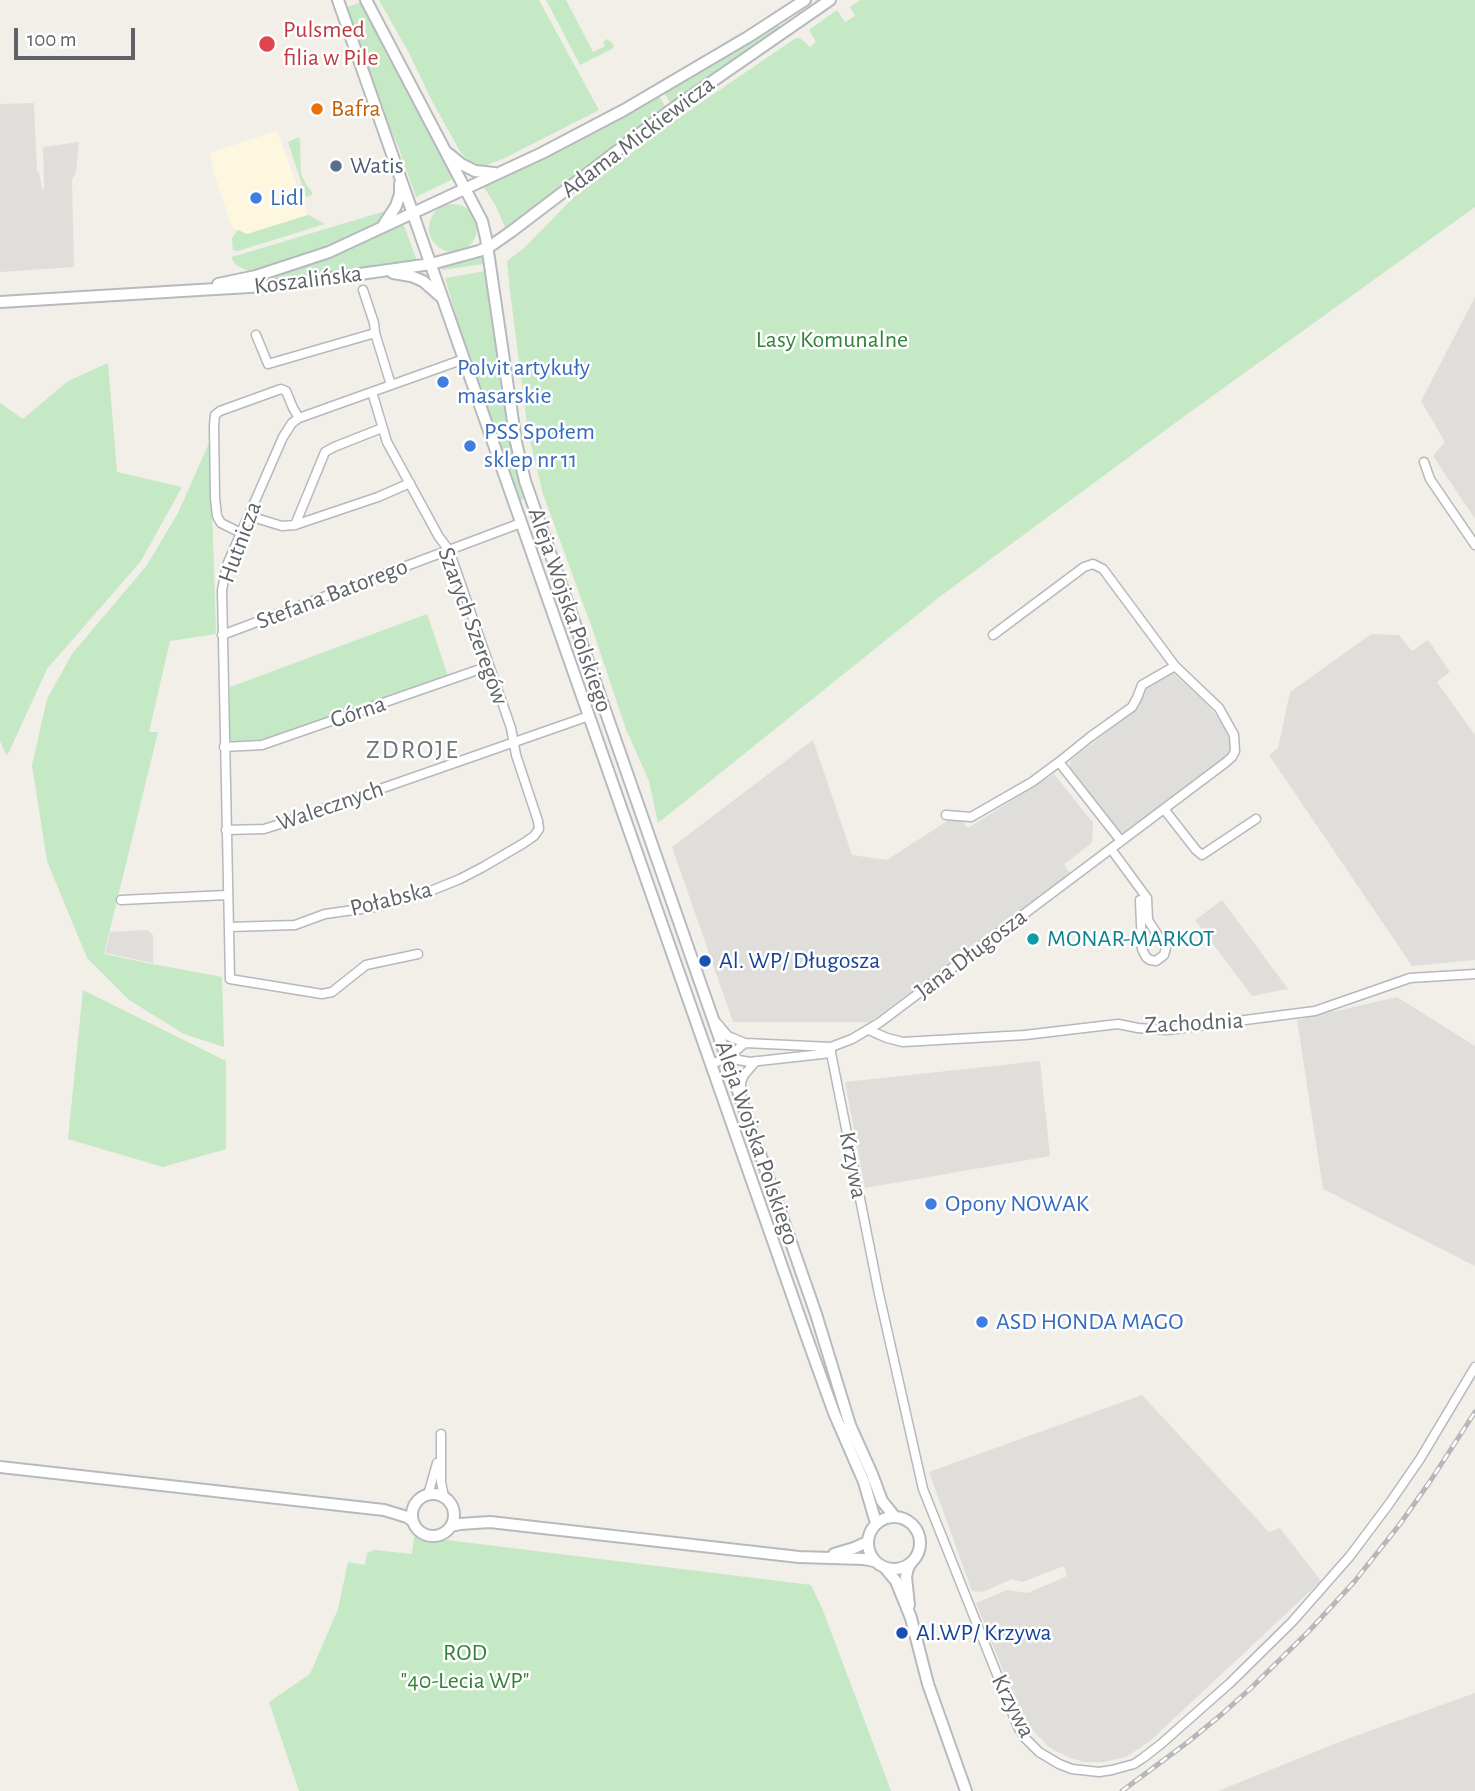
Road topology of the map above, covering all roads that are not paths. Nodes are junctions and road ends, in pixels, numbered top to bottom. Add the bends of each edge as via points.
1 (338, 0) edge
2 (366, 0) edge
3 (805, 0) edge
4 (830, 0) edge
5 (782, 15) junction
6 (790, 27) junction
7 (446, 151) junction
8 (398, 170) junction
9 (504, 172) junction
10 (466, 189) junction
11 (413, 214) junction
12 (381, 229) junction
13 (488, 247) junction
14 (430, 264) junction
15 (380, 271) junction
16 (184, 290) junction
17 (363, 290) dead end
18 (444, 301) junction
19 (0, 302) edge
20 (375, 333) junction
21 (256, 335) dead end
22 (464, 359) junction
23 (391, 385) junction
24 (372, 392) junction
25 (299, 418) junction
26 (382, 428) junction
27 (1424, 462) dead end
28 (410, 483) junction
29 (248, 516) junction
30 (521, 523) junction
31 (295, 525) junction
32 (241, 533) junction
33 (1475, 545) edge
34 (449, 550) junction
35 (222, 635) junction
36 (993, 635) dead end
37 (489, 666) junction
38 (1175, 666) junction
39 (589, 716) junction
40 (514, 741) junction
41 (224, 747) junction
42 (1213, 757) dead end
43 (1059, 762) junction
44 (624, 765) junction
45 (1220, 766) junction
46 (608, 770) junction
47 (1164, 809) junction
48 (946, 816) dead end
49 (1256, 819) dead end
50 (226, 830) junction
51 (539, 830) joint
52 (1121, 841) junction
53 (1111, 849) junction
54 (228, 895) junction
55 (1147, 898) junction
56 (121, 900) dead end
57 (229, 927) junction
58 (418, 954) dead end
59 (1475, 974) edge
60 (713, 1018) junction
61 (869, 1030) junction
62 (745, 1043) junction
63 (831, 1050) junction
64 (727, 1058) junction
65 (756, 1061) junction
66 (711, 1064) junction
67 (742, 1100) junction
68 (769, 1179) junction
69 (753, 1184) junction
70 (1475, 1367) edge
71 (441, 1434) dead end
72 (440, 1453) junction
73 (0, 1467) edge
74 (428, 1495) junction
75 (444, 1497) junction
76 (414, 1506) junction
77 (453, 1509) junction
78 (384, 1510) junction
79 (895, 1517) junction
80 (413, 1521) junction
81 (490, 1522) junction
82 (876, 1523) junction
83 (451, 1526) junction
84 (867, 1542) junction
85 (822, 1557) junction
86 (874, 1561) junction
87 (911, 1563) junction
88 (886, 1569) junction
89 (911, 1618) junction
90 (966, 1791) edge

1 - 8 main road
2 - 7 main road
3 - 5 main road, Adama Mickiewicza
4 - 6 main road, Adama Mickiewicza
5 - 6 main road
5 - 9 main road, Adama Mickiewicza via 568,141
6 - 13 main road, Adama Mickiewicza
7 - 9 main road via 475,172
7 - 10 main road
8 - 11 main road
8 - 12 main road via 398,199
9 - 10 main road, Adama Mickiewicza
10 - 11 main road, Adama Mickiewicza
10 - 13 main road, Aleja Wojska Polskiego via 482,221
11 - 12 main road, Koszalińska
11 - 14 main road, Aleja Wojska Polskiego
12 - 16 main road, Koszalińska via 274,271
13 - 14 main road, Adama Mickiewicza
13 - 44 main road, Aleja Wojska Polskiego via 523,474
14 - 15 main road, Koszalińska
14 - 18 main road, Aleja Wojska Polskiego
15 - 16 main road, Koszalińska via 282,285
15 - 18 main road via 416,277
16 - 19 main road, Koszalińska
17 - 20 street
18 - 22 main road, Aleja Wojska Polskiego
20 - 21 street via 268,364
20 - 23 street
22 - 23 street
22 - 30 main road, Aleja Wojska Polskiego
23 - 24 street
24 - 25 street
24 - 26 street, Szarych Szeregów
25 - 29 street, Hutnicza via 283,437
25 - 32 street via 281,389 215,415 217,516
26 - 28 street, Szarych Szeregów
26 - 31 street via 325,452
27 - 33 street via 1430,479
28 - 31 street
28 - 34 street, Szarych Szeregów
29 - 31 street
29 - 32 street, Hutnicza
30 - 34 street, Stefana Batorego
30 - 39 main road, Aleja Wojska Polskiego
32 - 35 street, Hutnicza via 223,578
34 - 35 street, Stefana Batorego
34 - 37 street, Szarych Szeregów
35 - 41 street, Hutnicza
36 - 38 street, Jana Długosza via 1093,564 1103,569
37 - 40 street, Szarych Szeregów
37 - 41 street, Górna via 262,745
38 - 43 street via 1142,685 1132,707
38 - 45 street, Jana Długosza via 1212,701 1233,730 1235,751
39 - 40 street, Walecznych
39 - 46 main road, Aleja Wojska Polskiego
40 - 50 street, Walecznych via 277,825
40 - 51 street, Szarych Szeregów
41 - 50 street, Hutnicza
42 - 45 street
43 - 48 street via 971,817
43 - 52 street
44 - 46 main road
44 - 60 main road, Aleja Wojska Polskiego
45 - 47 street, Jana Długosza
46 - 66 main road, Aleja Wojska Polskiego
47 - 49 street via 1202,855
47 - 52 street, Jana Długosza
50 - 54 street, Hutnicza
51 - 57 street, Połabska via 483,867 418,896 325,914 295,925
52 - 53 street, Jana Długosza
53 - 55 street
53 - 61 street, Jana Długosza
54 - 56 street
54 - 57 street, Hutnicza
55 - 55 street via 1148,920 1166,948 1156,961 1142,949 1140,900
57 - 58 street, Hutnicza via 230,979 322,994 340,987 366,965
59 - 61 street, Zachodnia via 1410,978 1315,1011 1167,1030 1118,1024 903,1042
60 - 62 street via 723,1032
60 - 64 main road, Aleja Wojska Polskiego
61 - 63 street, Jana Długosza
62 - 63 street
62 - 64 street
63 - 65 street
63 - 70 street, Krzywa via 923,1489 1018,1727 1040,1752 1059,1764 1099,1772 1134,1764 1230,1683 1350,1556 1406,1480
64 - 65 street
64 - 66 street
64 - 67 main road, Aleja Wojska Polskiego
65 - 67 street via 741,1082
66 - 69 main road, Aleja Wojska Polskiego
67 - 68 main road, Aleja Wojska Polskiego
68 - 69 main road
68 - 79 main road, Aleja Wojska Polskiego via 850,1425 882,1501
69 - 82 main road, Aleja Wojska Polskiego
71 - 72 street
72 - 74 street
72 - 75 street
73 - 78 main road
74 - 75 main road
74 - 76 main road
75 - 77 main road
76 - 78 main road
76 - 80 main road
77 - 81 main road
77 - 83 main road
78 - 80 main road
79 - 82 main road
79 - 87 main road via 909,1522 918,1535 919,1550
80 - 83 main road via 419,1532 428,1536 442,1535
81 - 83 main road
81 - 85 main road
82 - 84 main road
84 - 85 main road
84 - 86 main road
85 - 86 main road
86 - 88 main road
87 - 88 main road
87 - 89 main road via 906,1577
88 - 89 main road
89 - 90 main road via 928,1684

